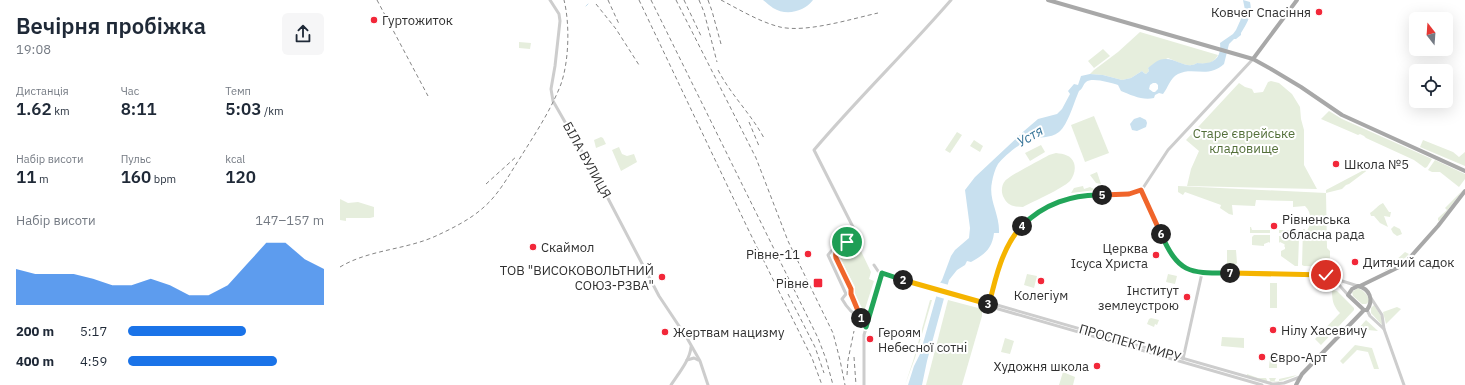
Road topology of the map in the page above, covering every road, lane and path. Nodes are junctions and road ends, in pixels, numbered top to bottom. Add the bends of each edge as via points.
1 (550, 0) edge
2 (951, 0) edge
3 (1048, 0) edge
4 (1297, 0) edge
5 (1253, 59) junction
6 (1465, 170) edge
7 (1141, 190) junction
8 (1465, 191) edge
9 (840, 246) junction
10 (874, 265) dead end
11 (882, 273) junction
12 (1202, 273) junction
13 (1333, 278) junction
14 (1359, 286) junction
15 (1348, 295) junction
16 (1371, 298) junction
17 (989, 305) junction
18 (1366, 310) junction
19 (860, 317) junction
20 (866, 327) junction
21 (1384, 329) junction
22 (691, 347) junction
23 (1183, 359) junction
24 (687, 360) junction
25 (700, 361) junction
26 (1300, 377) junction
27 (1270, 384) junction
28 (671, 385) edge
29 (708, 385) edge
30 (864, 385) edge
31 (1262, 385) edge
32 (1276, 385) edge
33 (1296, 385) edge
34 (1404, 385) edge

1 - 22 street, БІЛА ВУЛИЦЯ via 559,14 560,21 551,89 553,101 581,147 659,296
2 - 9 street via 814,150 858,237
3 - 5 main road
4 - 5 main road
5 - 6 main road via 1342,115
5 - 7 street via 1168,150
7 - 12 street via 1173,258 1182,266
7 - 17 street via 1129,194 1090,194 1065,199 1028,220 1006,250
8 - 14 main road via 1406,262
9 - 19 street via 835,254 836,258 851,289
9 - 19 street via 829,252 829,258 846,294 842,298 845,304
10 - 11 street
11 - 17 street, ПРОСПЕКТ МИРУ
11 - 20 street
12 - 13 street via 1300,274
12 - 23 street
13 - 14 street
13 - 15 street
14 - 15 main road via 1352,289
14 - 16 main road via 1364,288
15 - 18 main road
16 - 18 main road
16 - 21 street via 1382,315
17 - 23 street, ПРОСПЕКТ МИРУ via 997,305
17 - 31 street, ПРОСПЕКТ МИРУ
18 - 21 street
18 - 26 main road
19 - 20 street
20 - 30 street
21 - 34 street
22 - 24 street
22 - 25 street, БІЛА ВУЛИЦЯ
23 - 27 street, ПРОСПЕКТ МИРУ
24 - 25 street via 694,358
24 - 28 street
25 - 29 street, БІЛА ВУЛИЦЯ
26 - 27 street, ПРОСПЕКТ МИРУ via 1284,383
26 - 33 main road
27 - 32 street, ПРОСПЕКТ МИРУ

